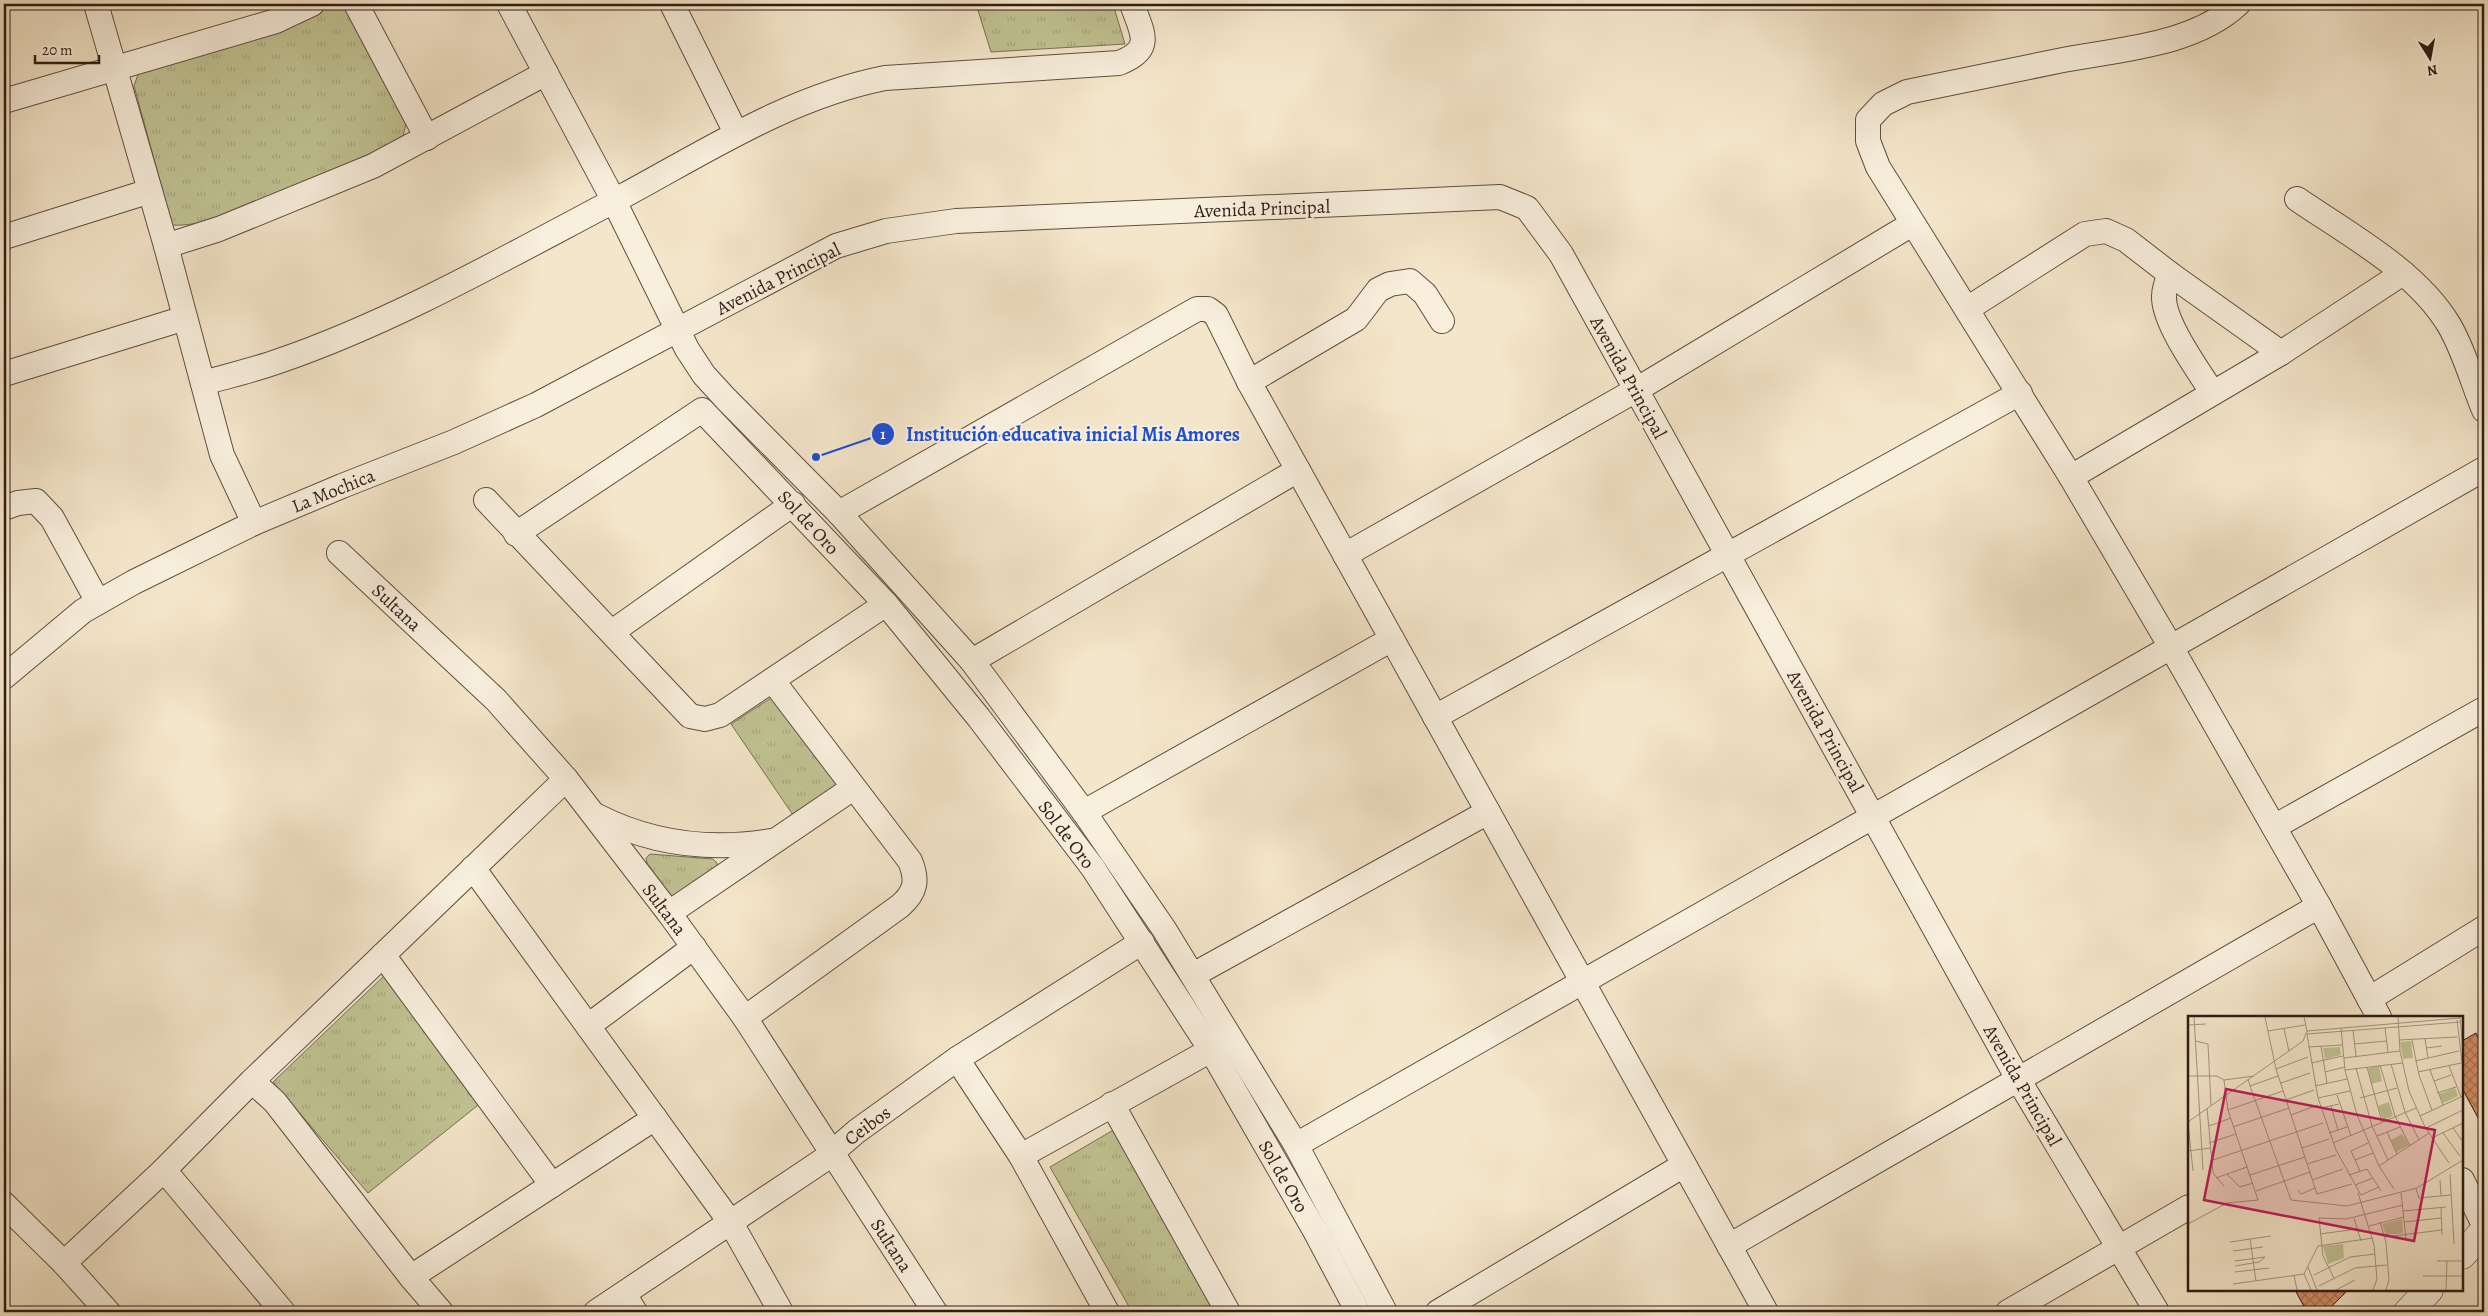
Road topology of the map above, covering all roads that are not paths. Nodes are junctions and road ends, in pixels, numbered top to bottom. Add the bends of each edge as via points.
1 (96, 4) edge
2 (312, 4) edge
3 (356, 4) edge
4 (510, 4) edge
5 (1132, 4) edge
6 (2238, 4) edge
7 (680, 6) edge
8 (115, 68) junction
9 (546, 73) junction
10 (4, 101) edge
11 (736, 133) junction
12 (427, 138) junction
13 (150, 191) junction
14 (2297, 199) dead end
15 (614, 201) junction
16 (1912, 224) junction
17 (4, 237) edge
18 (166, 246) junction
19 (2403, 273) junction
20 (2170, 274) junction
21 (1967, 309) junction
22 (185, 318) junction
23 (1442, 322) dead end
24 (677, 329) junction
25 (2280, 353) junction
26 (4, 374) edge
27 (1249, 382) junction
28 (203, 383) junction
29 (1636, 390) junction
30 (2212, 392) junction
31 (2020, 393) junction
32 (2484, 410) edge
33 (2484, 469) edge
34 (1298, 470) junction
35 (2071, 477) junction
36 (486, 500) dead end
37 (793, 504) junction
38 (4, 508) edge
39 (839, 513) junction
40 (254, 523) junction
41 (516, 534) junction
42 (339, 553) dead end
43 (1727, 554) junction
44 (1346, 555) junction
45 (98, 602) junction
46 (886, 604) junction
47 (612, 632) junction
48 (1392, 639) junction
49 (2172, 647) junction
50 (972, 661) junction
51 (4, 677) edge
52 (773, 680) junction
53 (2484, 709) edge
54 (1435, 717) junction
55 (566, 778) junction
56 (853, 788) junction
57 (1084, 812) junction
58 (1488, 812) junction
59 (593, 814) junction
60 (1873, 817) junction
61 (2274, 827) junction
62 (777, 840) junction
63 (473, 868) junction
64 (2319, 906) junction
65 (669, 913) junction
66 (2484, 928) edge
67 (1142, 942) junction
68 (694, 947) junction
69 (383, 955) junction
70 (1193, 975) junction
71 (1582, 982) junction
72 (2374, 1008) edge
73 (745, 1018) junction
74 (588, 1026) junction
75 (1211, 1050) junction
76 (957, 1058) junction
77 (2018, 1079) junction
78 (252, 1081) junction
79 (1112, 1104) junction
80 (655, 1118) junction
81 (1296, 1145) junction
82 (832, 1152) junction
83 (1021, 1156) junction
84 (1684, 1165) junction
85 (164, 1170) junction
86 (2463, 1182) edge
87 (552, 1186) junction
88 (2188, 1208) edge
89 (8, 1218) edge
90 (731, 1223) junction
91 (2484, 1225) edge
92 (2484, 1231) edge
93 (1729, 1246) junction
94 (2120, 1246) junction
95 (2463, 1254) edge
96 (64, 1263) junction
97 (411, 1277) junction
98 (2428, 1291) edge
99 (630, 1303) edge
100 (1355, 1311) edge
101 (108, 1312) edge
102 (284, 1312) edge
103 (441, 1312) edge
104 (596, 1312) edge
105 (781, 1312) edge
106 (935, 1312) edge
107 (1107, 1312) edge
108 (1228, 1312) edge
109 (1386, 1312) edge
110 (1438, 1312) edge
111 (1766, 1312) edge
112 (2008, 1312) edge
113 (2157, 1312) edge
114 (2408, 1312) edge

1 - 8 street
2 - 8 street via 276,21
3 - 12 street
4 - 9 street
5 - 11 street via 1144,40 1137,54 1119,63 885,78 792,106
6 - 16 street via 2223,18 2190,33 1907,92 1883,104 1868,120 1868,141 1878,167
7 - 11 street
8 - 10 street
8 - 13 street
9 - 12 street
9 - 15 street
11 - 15 street
12 - 18 street via 303,196
13 - 17 street
13 - 18 street
14 - 19 street
15 - 24 street
15 - 28 street via 411,306 279,361
16 - 21 street
16 - 29 street
18 - 22 street
19 - 25 street
19 - 32 street via 2450,326
20 - 21 street via 2126,240 2106,232 2085,234
20 - 25 street
20 - 30 street via 2164,287 2167,312 2184,349
21 - 31 street
22 - 26 street
22 - 28 street
23 - 27 street via 1425,294 1410,281 1390,284 1378,290 1356,319
24 - 29 street, Avenida Principal via 836,246 886,231 956,221 1500,197 1526,208 1561,254
24 - 39 street via 704,375
24 - 40 street, La Mochica via 536,405
25 - 30 street
27 - 34 street
27 - 39 street via 1216,315 1208,309 1197,309
28 - 40 street via 222,455
29 - 43 street, Avenida Principal
29 - 44 street
30 - 35 street
31 - 35 street
31 - 43 street
33 - 49 street
34 - 44 street
34 - 50 street
35 - 49 street
36 - 41 street
37 - 41 street, Sol de Oro via 702,410
37 - 46 street, Sol de Oro
37 - 47 street
38 - 45 street via 36,501 52,518
39 - 50 street
40 - 45 street, La Mochica
41 - 47 street
42 - 55 street, Sultana via 496,700
43 - 54 street
43 - 60 street, Avenida Principal
44 - 48 street
45 - 51 street, La Mochica
46 - 52 street
46 - 67 street, Sol de Oro via 1061,825
47 - 52 street via 690,716 705,719 720,715
48 - 54 street
48 - 57 street
49 - 60 street
49 - 61 street
50 - 57 street
52 - 56 street
53 - 61 street
54 - 58 street
55 - 59 street, Sultana
55 - 63 street
56 - 62 street
56 - 73 street via 910,861 915,874 915,888 910,898 900,906
57 - 70 street
58 - 70 street
58 - 71 street
59 - 62 street via 628,830 686,844 737,847
59 - 65 street, Sultana
60 - 71 street
60 - 77 street, Avenida Principal
61 - 64 street
62 - 65 street
63 - 69 street
63 - 74 street
64 - 72 street
64 - 77 street
65 - 68 street, Sultana
66 - 72 street
67 - 75 street, Sol de Oro
67 - 76 street, Ceibos
68 - 73 street, Sultana
68 - 74 street
69 - 78 street
69 - 87 street
70 - 81 street
71 - 81 street
71 - 84 street
73 - 82 street, Sultana
74 - 80 street
75 - 79 street
75 - 100 street, Sol de Oro via 1314,1229
76 - 82 street, Ceibos
76 - 83 street
77 - 93 street
77 - 94 street, Avenida Principal
78 - 85 street
78 - 97 street via 275,1102
79 - 83 street
79 - 108 street
80 - 87 street
80 - 90 street
81 - 109 street
82 - 90 street, Ceibos
82 - 106 street, Sultana
83 - 107 street
84 - 93 street
84 - 110 street
85 - 96 street
85 - 102 street
86 - 91 street
87 - 97 street
88 - 94 street
89 - 96 street
90 - 99 street, Ceibos
90 - 105 street
92 - 95 main road
93 - 111 street
94 - 112 street
94 - 113 street, Avenida Principal
96 - 101 street
97 - 103 street
98 - 114 main road
99 - 104 street, Ceibos

